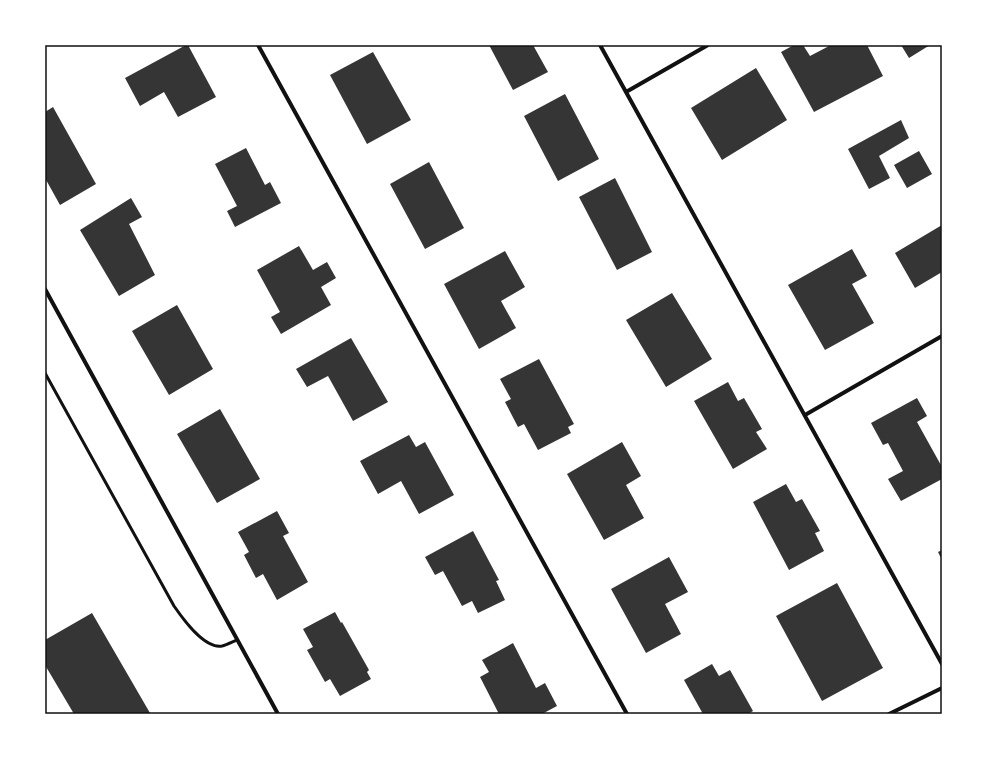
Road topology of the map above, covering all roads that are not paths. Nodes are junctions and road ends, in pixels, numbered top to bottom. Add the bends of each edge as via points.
1 (258, 45) edge
2 (600, 45) edge
3 (708, 45) edge
4 (626, 92) junction
5 (45, 289) edge
6 (942, 336) edge
7 (45, 373) edge
8 (805, 415) junction
9 (237, 640) junction
10 (942, 664) edge
11 (942, 688) edge
12 (278, 714) edge
13 (627, 714) edge
14 (889, 714) edge

1 - 13 street
2 - 4 street
3 - 4 street
4 - 8 street
5 - 9 street
6 - 8 street
7 - 9 lane via 174,606 209,644 222,646
8 - 10 street
9 - 12 street
11 - 14 street

